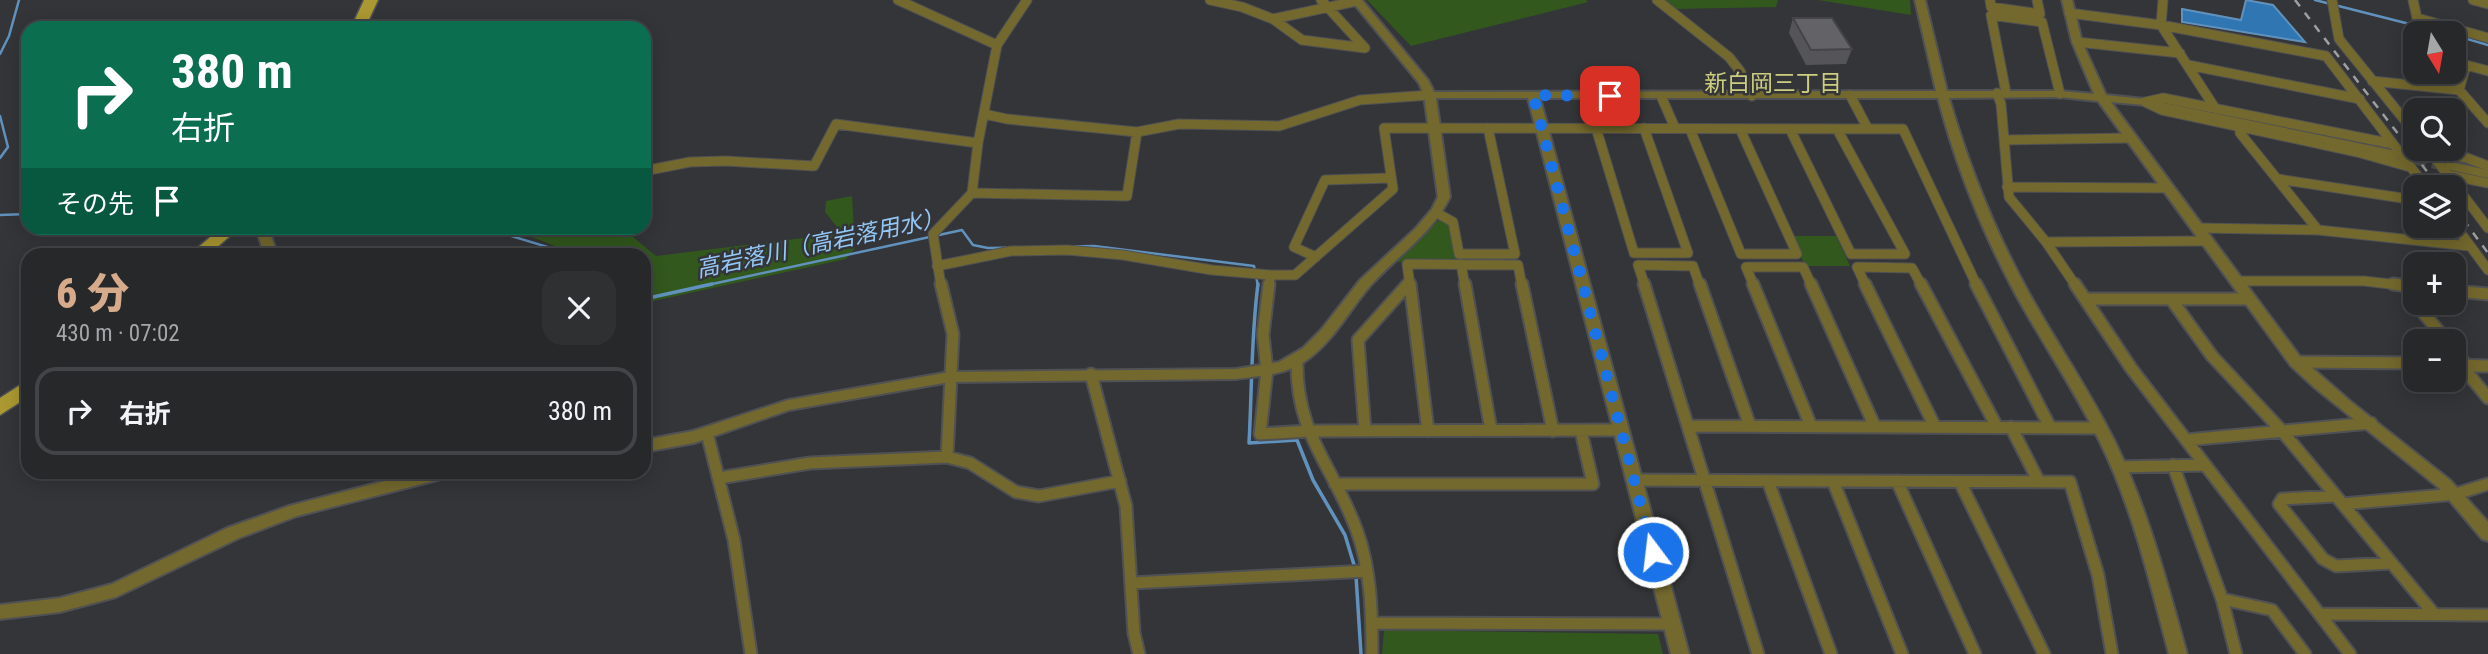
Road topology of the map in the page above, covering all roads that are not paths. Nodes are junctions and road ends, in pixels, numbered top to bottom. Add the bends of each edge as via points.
1 (371, 0) edge
2 (898, 0) edge
3 (1027, 0) edge
4 (1210, 0) edge
5 (1356, 0) edge
6 (1657, 0) edge
7 (1920, 0) edge
8 (1990, 0) edge
9 (2037, 0) edge
10 (2163, 0) edge
11 (2332, 0) edge
12 (2413, 0) edge
13 (2473, 0) edge
14 (1244, 4) edge
15 (1324, 4) edge
16 (2488, 4) edge
17 (2068, 6) edge
18 (1273, 19) junction
19 (361, 21) edge
20 (2161, 25) junction
21 (2488, 38) edge
22 (2077, 42) junction
23 (997, 45) junction
24 (2180, 53) junction
25 (2188, 65) junction
26 (2488, 71) edge
27 (2372, 81) junction
28 (2459, 90) junction
29 (2001, 93) junction
30 (2060, 94) junction
31 (1430, 95) junction
32 (1533, 95) junction
33 (1850, 95) junction
34 (1940, 95) junction
35 (1661, 96) junction
36 (1752, 96) junction
37 (2102, 98) junction
38 (2360, 99) junction
39 (2146, 102) junction
40 (2215, 108) junction
41 (984, 114) junction
42 (2403, 118) edge
43 (2488, 123) edge
44 (2240, 127) junction
45 (1435, 128) junction
46 (1488, 128) junction
47 (1540, 128) junction
48 (1596, 128) junction
49 (1643, 128) junction
50 (1675, 128) junction
51 (1690, 128) junction
52 (1740, 129) junction
53 (1790, 129) junction
54 (1837, 129) junction
55 (1868, 129) junction
56 (1137, 132) junction
57 (2131, 138) junction
58 (2004, 140) junction
59 (978, 143) junction
60 (2395, 149) junction
61 (2466, 158) edge
62 (2440, 161) tunnel mouth
63 (2488, 166) edge
64 (2410, 167) junction
65 (651, 170) edge
66 (2449, 170) junction
67 (2488, 174) edge
68 (2416, 175) edge
69 (1391, 178) junction
70 (2278, 179) junction
71 (2488, 183) edge
72 (2007, 187) junction
73 (2167, 188) junction
74 (972, 193) junction
75 (2403, 199) edge
76 (1437, 213) junction
77 (2198, 228) junction
78 (2488, 228) edge
79 (2318, 230) junction
80 (222, 235) edge
81 (2464, 238) edge
82 (2207, 241) junction
83 (2046, 242) junction
84 (2469, 246) junction
85 (206, 248) edge
86 (1317, 257) junction
87 (1461, 264) junction
88 (937, 266) junction
89 (2488, 270) edge
90 (1270, 275) junction
91 (2236, 281) junction
92 (1409, 283) junction
93 (2401, 285) joint
94 (2403, 288) edge
95 (2466, 292) edge
96 (2488, 295) edge
97 (2085, 299) junction
98 (2171, 299) junction
99 (2249, 299) junction
100 (2425, 315) edge
101 (2437, 329) edge
102 (1297, 359) junction
103 (2296, 362) junction
104 (2403, 363) edge
105 (2466, 365) edge
106 (2488, 366) edge
107 (1268, 370) junction
108 (2466, 372) edge
109 (1091, 374) junction
110 (950, 377) junction
111 (21, 392) edge
112 (2488, 397) edge
113 (0, 408) edge
114 (2371, 423) junction
115 (1688, 426) junction
116 (1750, 426) junction
117 (1811, 426) junction
118 (1875, 427) junction
119 (1935, 427) junction
120 (1997, 427) junction
121 (2011, 427) junction
122 (2050, 428) junction
123 (2101, 428) junction
124 (1428, 430) junction
125 (1491, 430) junction
126 (1553, 430) junction
127 (1581, 430) junction
128 (1620, 430) junction
129 (1310, 431) junction
130 (1365, 431) junction
131 (2282, 431) junction
132 (707, 433) junction
133 (2186, 440) junction
134 (651, 445) edge
135 (947, 457) junction
136 (2204, 465) junction
137 (2173, 466) junction
138 (2119, 467) junction
139 (719, 478) junction
140 (417, 479) edge
141 (1634, 480) junction
142 (1119, 481) junction
143 (1704, 481) junction
144 (1768, 481) junction
145 (1833, 481) junction
146 (1897, 481) junction
147 (1960, 482) junction
148 (2039, 482) junction
149 (1335, 484) junction
150 (2488, 484) edge
151 (2456, 494) junction
152 (2339, 500) junction
153 (2488, 534) edge
154 (2392, 563) junction
155 (1367, 571) junction
156 (1132, 583) junction
157 (2222, 599) junction
158 (0, 612) edge
159 (2320, 614) junction
160 (2434, 614) junction
161 (2488, 615) edge
162 (1372, 624) junction
163 (1672, 624) junction
164 (751, 654) edge
165 (1139, 654) edge
166 (1371, 654) edge
167 (1680, 654) edge
168 (1758, 654) edge
169 (1831, 654) edge
170 (1902, 654) edge
171 (1975, 654) edge
172 (2044, 654) edge
173 (2112, 654) edge
174 (2178, 654) edge
175 (2236, 654) edge
176 (2305, 654) edge
177 (2350, 654) edge

1 - 19 main road
2 - 23 street
3 - 23 street
4 - 14 street
5 - 15 street
5 - 31 street
6 - 36 street via 1729,57
7 - 34 street
8 - 9 street via 1991,7 2040,14
10 - 20 street
11 - 27 street via 2339,39
12 - 21 street via 2417,18
13 - 16 street
14 - 18 street
15 - 18 street
15 - 18 street via 1365,48 1303,40
17 - 20 street
17 - 22 street
20 - 24 street
20 - 38 street via 2326,56
22 - 24 street
22 - 37 street
23 - 41 street
24 - 25 street
25 - 38 street
25 - 40 street
26 - 28 street via 2466,65
27 - 28 street
27 - 42 street
28 - 43 street
29 - 30 street
29 - 30 street via 1991,15 2042,22
29 - 34 street
29 - 58 street
30 - 37 street
31 - 32 street
31 - 45 street
31 - 56 street via 1360,100 1279,126 1179,124
32 - 35 street
32 - 47 street
33 - 34 street
33 - 36 street
33 - 55 street
34 - 123 street via 1985,216 2022,293
35 - 36 street
35 - 50 street
37 - 39 street
37 - 57 street
38 - 60 street
39 - 40 street via 2162,98
39 - 44 street via 2162,110
39 - 60 street
40 - 60 street
41 - 56 street
41 - 59 street
44 - 64 street
44 - 70 street via 2240,133
45 - 46 street
45 - 69 street via 1384,128
45 - 76 street via 1444,197
46 - 47 street
46 - 76 street via 1515,254 1459,254 1453,222
47 - 48 street
47 - 128 street
48 - 49 street
48 - 49 street via 1634,253 1688,253
49 - 50 street
50 - 51 street
51 - 52 street
51 - 52 street via 1741,254 1797,254
52 - 53 street
53 - 54 street
53 - 54 street via 1851,254 1905,254
54 - 55 street
55 - 122 street via 1903,129 1963,260
56 - 74 street via 1127,196
57 - 58 street
57 - 73 street
58 - 72 street
59 - 65 street via 836,124 814,166 726,160
59 - 74 street
60 - 64 street
61 - 63 street
62 - 66 street
64 - 68 street
66 - 67 street
66 - 71 street
66 - 78 street
69 - 86 street via 1393,189
69 - 86 street via 1325,180 1294,247
70 - 75 street
70 - 79 street
72 - 73 street
72 - 83 street via 2008,197
73 - 77 street
74 - 88 street via 933,234
76 - 102 street
77 - 79 street
77 - 82 street
79 - 84 street
80 - 85 main road
81 - 84 street
82 - 83 street
82 - 91 street
83 - 97 street
84 - 89 street
86 - 90 street via 1295,275
87 - 92 street via 1407,264
87 - 125 street
87 - 126 street via 1518,265
88 - 90 street via 1011,251 1067,250
88 - 110 street via 953,334
90 - 107 street via 1264,335
91 - 93 street
91 - 99 street
92 - 124 street
92 - 130 street via 1359,340
93 - 94 street
95 - 96 street
97 - 98 street
97 - 133 street via 2130,368
98 - 99 street
98 - 131 street via 2212,356
99 - 103 street
100 - 101 street
102 - 107 street
102 - 129 street via 1298,397
103 - 104 street
103 - 114 street via 2316,383
105 - 106 street
107 - 109 street
107 - 129 street via 1260,434
108 - 112 street
109 - 110 street
109 - 142 street
110 - 132 street via 788,405
110 - 135 street
111 - 113 main road
114 - 131 street
114 - 151 street
115 - 116 street
115 - 116 street via 1638,265 1693,266
115 - 143 street
116 - 117 street
117 - 118 street
117 - 118 street via 1746,267 1803,267
118 - 119 street
119 - 120 street
119 - 120 street via 1857,267 1912,268
120 - 121 street
121 - 122 street
121 - 148 street
122 - 123 street
123 - 138 street
124 - 125 street
124 - 130 street
125 - 126 street
126 - 127 street
127 - 128 street
127 - 149 street via 1593,484
128 - 141 street
129 - 130 street
129 - 149 street
131 - 133 street
131 - 152 street
132 - 134 street
132 - 139 street
133 - 136 street
135 - 139 street via 810,463
135 - 142 street via 970,463 1016,492 1039,496
136 - 137 street
136 - 159 street
137 - 138 street
137 - 157 street
138 - 174 street via 2152,559
139 - 164 street via 734,540
140 - 158 street via 295,510 233,533 104,593 60,605
141 - 143 street
141 - 163 street
142 - 156 street via 1126,506
143 - 144 street
143 - 168 street
144 - 145 street
144 - 169 street
145 - 146 street
145 - 170 street
146 - 147 street
146 - 171 street
147 - 148 street
147 - 172 street
148 - 173 street via 2070,482 2098,575
149 - 155 street via 1352,515
150 - 151 street
151 - 152 street
151 - 153 street
152 - 154 street
152 - 154 street via 2282,499 2279,504 2323,559 2336,566
154 - 160 street
155 - 156 street
155 - 162 street
156 - 165 street
157 - 175 street
157 - 176 street via 2272,610
159 - 160 street
159 - 177 street
160 - 161 street
162 - 163 street
162 - 166 street
163 - 167 street

